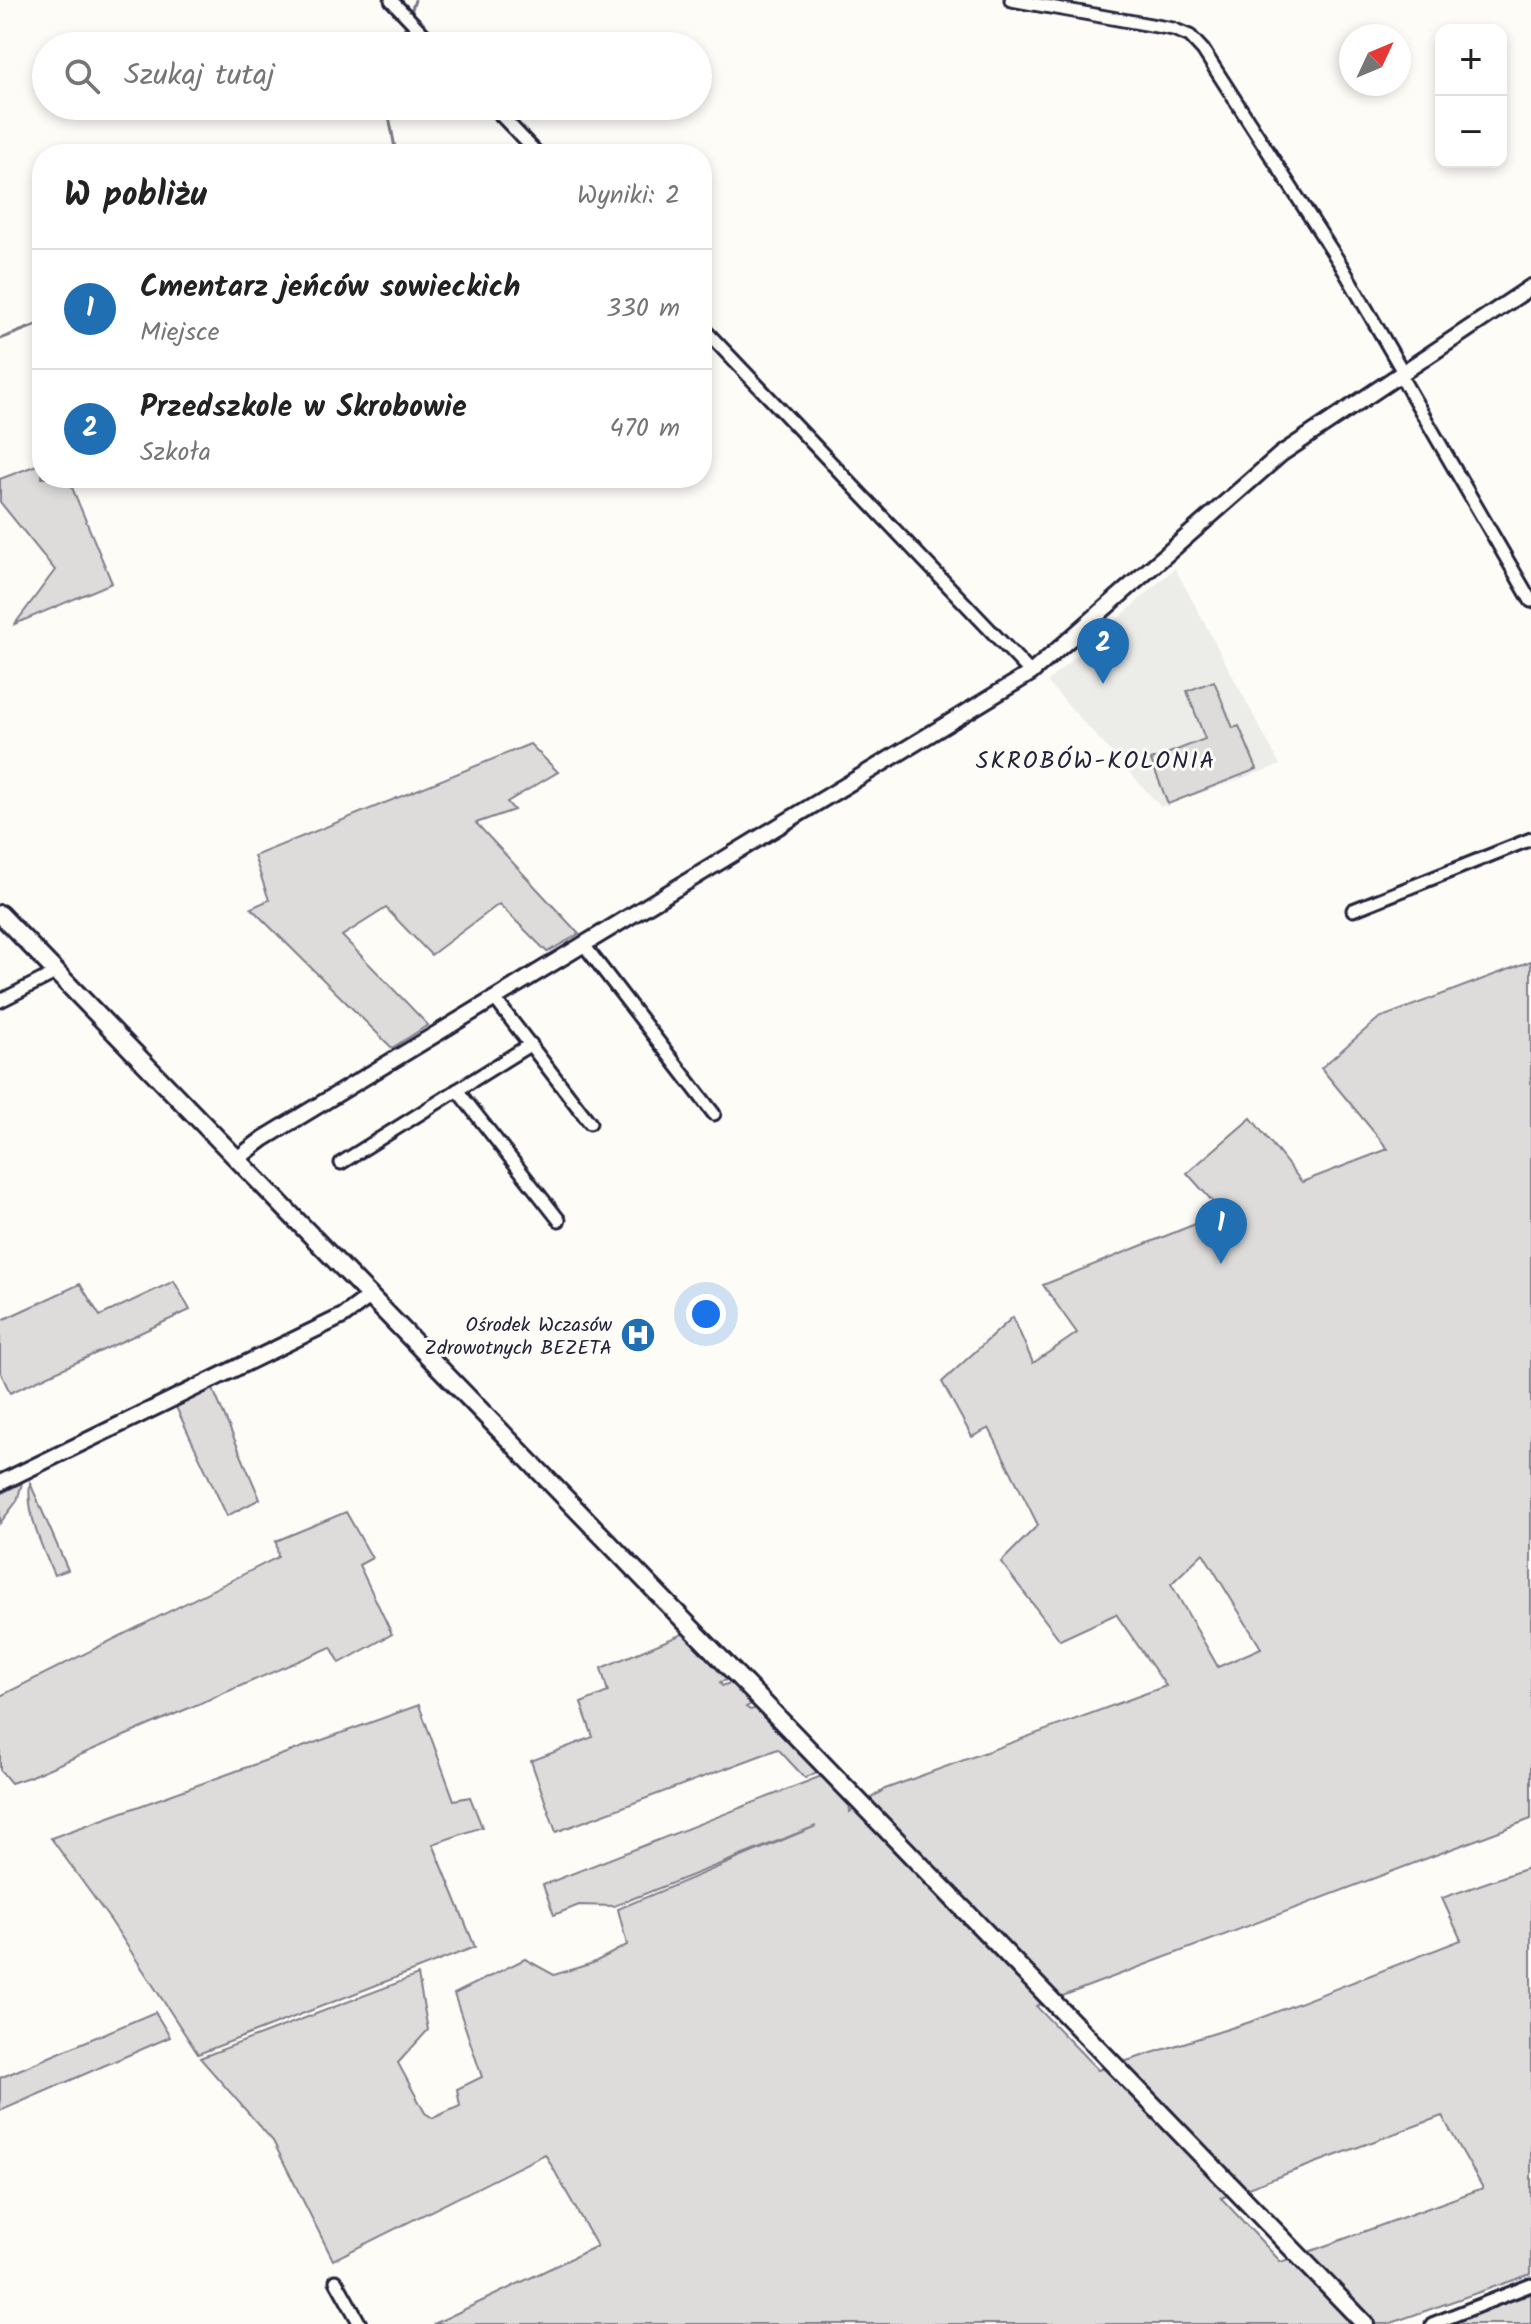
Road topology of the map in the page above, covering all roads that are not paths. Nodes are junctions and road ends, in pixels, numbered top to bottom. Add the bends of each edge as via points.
1 (391, 0) edge
2 (1011, 0) edge
3 (422, 32) edge
4 (505, 120) edge
5 (528, 144) edge
6 (1531, 287) edge
7 (712, 338) edge
8 (1403, 372) junction
9 (1531, 601) edge
10 (1031, 673) junction
11 (1531, 839) edge
12 (1353, 910) dead end
13 (0, 914) edge
14 (584, 945) junction
15 (57, 972) junction
16 (495, 999) junction
17 (0, 1001) edge
18 (531, 1044) junction
19 (457, 1090) junction
20 (714, 1114) dead end
21 (590, 1123) dead end
22 (237, 1159) junction
23 (341, 1163) dead end
24 (559, 1220) dead end
25 (370, 1296) junction
26 (0, 1483) edge
27 (336, 2281) dead end
28 (1531, 2285) edge
29 (360, 2324) edge
30 (1365, 2324) edge
31 (1432, 2324) edge

1 - 3 street
2 - 8 street via 1190,36 1254,126
4 - 5 street
6 - 8 street
7 - 10 street
8 - 9 street
8 - 10 street via 1247,481
10 - 14 street
11 - 12 street
13 - 15 main road
14 - 16 street
14 - 20 street
15 - 17 street
15 - 22 main road
16 - 18 street
16 - 22 street
18 - 19 street
18 - 21 street
19 - 23 street
19 - 24 street
22 - 25 main road
25 - 26 street via 343,1316
25 - 30 main road
27 - 29 street
28 - 31 street

